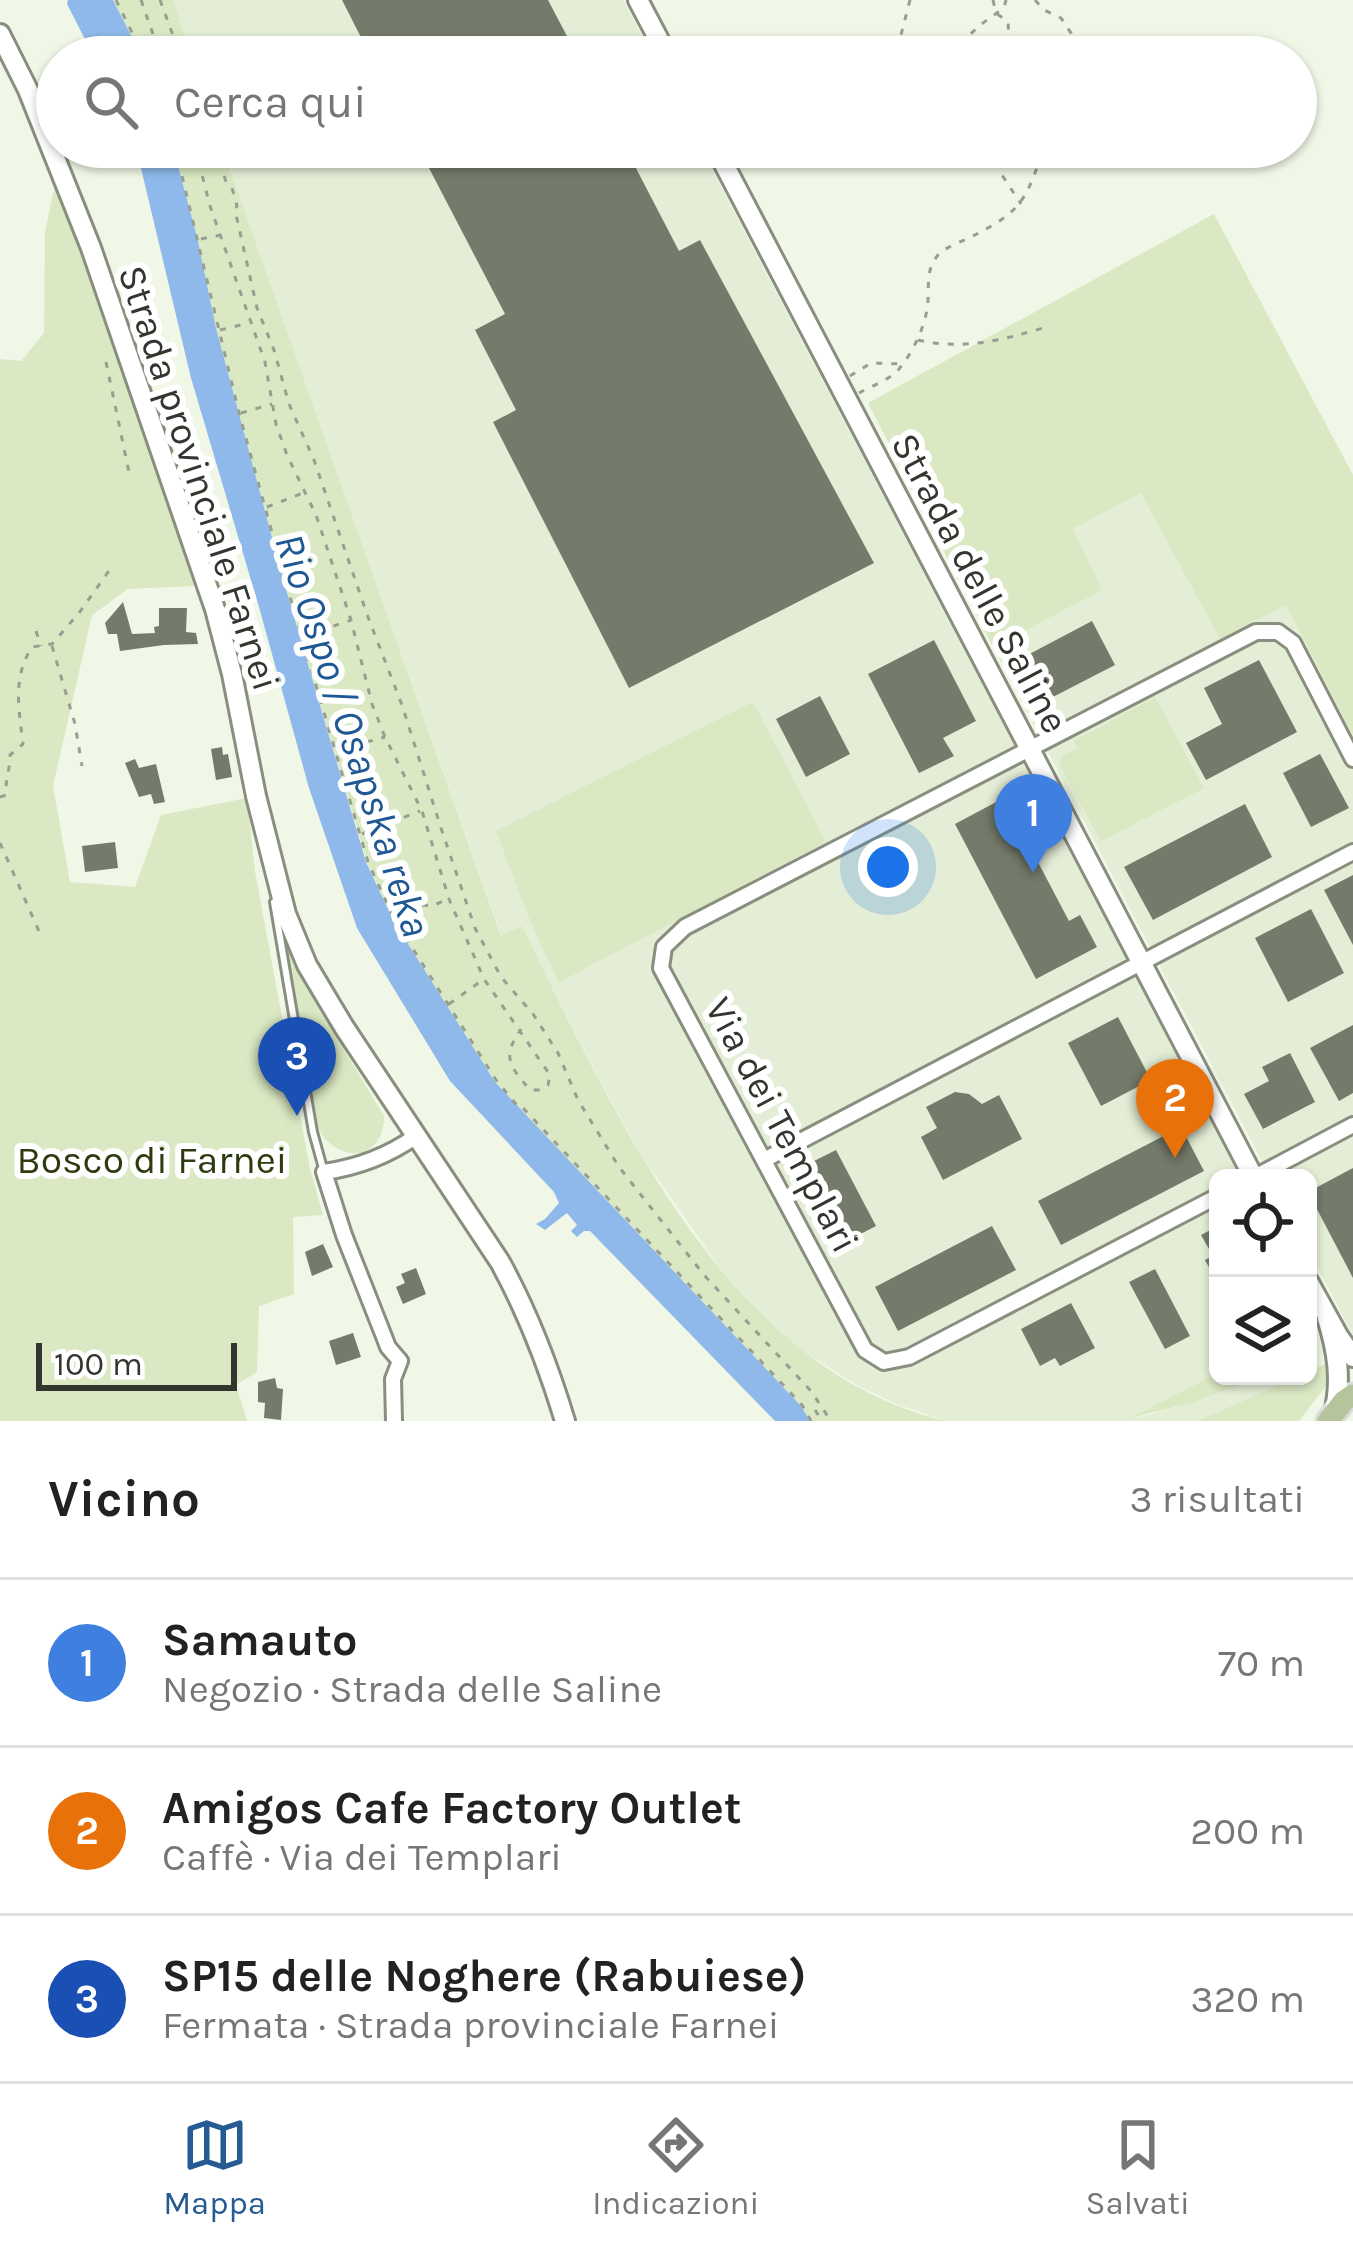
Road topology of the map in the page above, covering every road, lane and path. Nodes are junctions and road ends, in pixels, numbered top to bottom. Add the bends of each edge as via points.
1 (116, 0) edge
2 (141, 0) edge
3 (160, 0) edge
4 (638, 0) edge
5 (910, 0) edge
6 (993, 0) edge
7 (1006, 0) edge
8 (1035, 0) edge
9 (996, 14) junction
10 (0, 34) edge
11 (134, 36) edge
12 (154, 36) edge
13 (174, 36) edge
14 (657, 36) edge
15 (900, 36) edge
16 (966, 36) edge
17 (1008, 36) edge
18 (1072, 36) edge
19 (36, 110) edge
20 (60, 168) edge
21 (181, 168) edge
22 (201, 168) edge
23 (222, 168) edge
24 (726, 168) edge
25 (998, 168) edge
26 (1037, 168) edge
27 (1021, 205) junction
28 (221, 235) junction
29 (199, 239) junction
30 (249, 322) junction
31 (1043, 328) dead end
32 (218, 331) junction
33 (916, 340) junction
34 (106, 362) dead end
35 (902, 364) junction
36 (842, 391) junction
37 (272, 404) junction
38 (239, 413) junction
39 (130, 476) dead end
40 (304, 492) junction
41 (265, 507) junction
42 (111, 568) dead end
43 (351, 620) junction
44 (36, 631) dead end
45 (303, 637) junction
46 (52, 644) junction
47 (41, 646) junction
48 (385, 737) junction
49 (1029, 749) junction
50 (336, 751) junction
51 (1353, 758) edge
52 (82, 766) dead end
53 (0, 797) edge
54 (422, 811) junction
55 (361, 835) junction
56 (0, 843) edge
57 (269, 851) junction
58 (1353, 852) edge
59 (448, 898) junction
60 (394, 919) junction
61 (42, 938) dead end
62 (1142, 963) junction
63 (484, 980) junction
64 (448, 1005) junction
65 (521, 1029) junction
66 (530, 1090) junction
67 (514, 1102) junction
68 (1353, 1125) edge
69 (416, 1136) junction
70 (764, 1160) junction
71 (1249, 1169) edge
72 (1271, 1169) edge
73 (324, 1172) junction
74 (1209, 1201) edge
75 (1317, 1299) edge
76 (1327, 1318) junction
77 (1353, 1357) edge
78 (1353, 1395) edge
79 (815, 1409) dead end
80 (1330, 1418) edge
81 (394, 1421) edge
82 (565, 1421) edge
83 (812, 1421) edge
84 (822, 1421) edge
85 (831, 1421) edge

1 - 11 path
2 - 12 path
3 - 13 path
4 - 14 main road
5 - 15 path
6 - 9 path
7 - 9 path
8 - 18 path
9 - 16 path
9 - 17 path
10 - 19 main road, Strada provinciale Farnei
20 - 57 main road, Strada provinciale Farnei via 215,609
21 - 29 path
22 - 28 path
23 - 85 path via 256,308 476,928 619,1167
24 - 36 main road, Strada delle Saline
25 - 27 path
26 - 27 path
27 - 33 path via 939,254
28 - 29 path
28 - 30 path
29 - 32 path
30 - 32 path
30 - 37 path
31 - 33 path via 989,342
32 - 38 path
33 - 35 path
34 - 39 path
35 - 36 path
35 - 36 path via 871,363
36 - 49 main road, Strada delle Saline
37 - 38 path
37 - 40 path
38 - 41 path
40 - 41 path
40 - 43 path
41 - 45 path
42 - 46 path
43 - 45 path
43 - 48 path
44 - 47 path
45 - 50 path
46 - 47 path
46 - 52 path
47 - 53 path via 32,647 16,686 23,744 10,755
48 - 50 path
48 - 54 path
49 - 51 street via 1256,632 1277,632 1293,643
49 - 62 main road, Strada delle Saline
49 - 70 street, Via dei Templari via 685,927 664,947 661,968
50 - 55 path
54 - 55 path
54 - 59 path
55 - 60 path
56 - 61 path
57 - 69 main road, Strada provinciale Farnei via 307,965
57 - 73 lane
58 - 62 street
59 - 60 path
59 - 63 path
60 - 64 path
62 - 70 street
62 - 71 main road, Strada delle Saline
63 - 64 path
63 - 65 path
64 - 67 path
65 - 66 path via 508,1056
65 - 66 path via 550,1076 548,1085
66 - 67 path
67 - 83 path
68 - 72 street
69 - 73 street via 355,1167
69 - 82 main road, Strada provinciale Farnei via 522,1302
70 - 74 street, Via dei Templari via 865,1350 884,1362 909,1357
73 - 81 street via 382,1334 400,1361
75 - 76 main road
76 - 77 main road
76 - 80 main road via 1338,1361
78 - 80 main road
79 - 84 path

